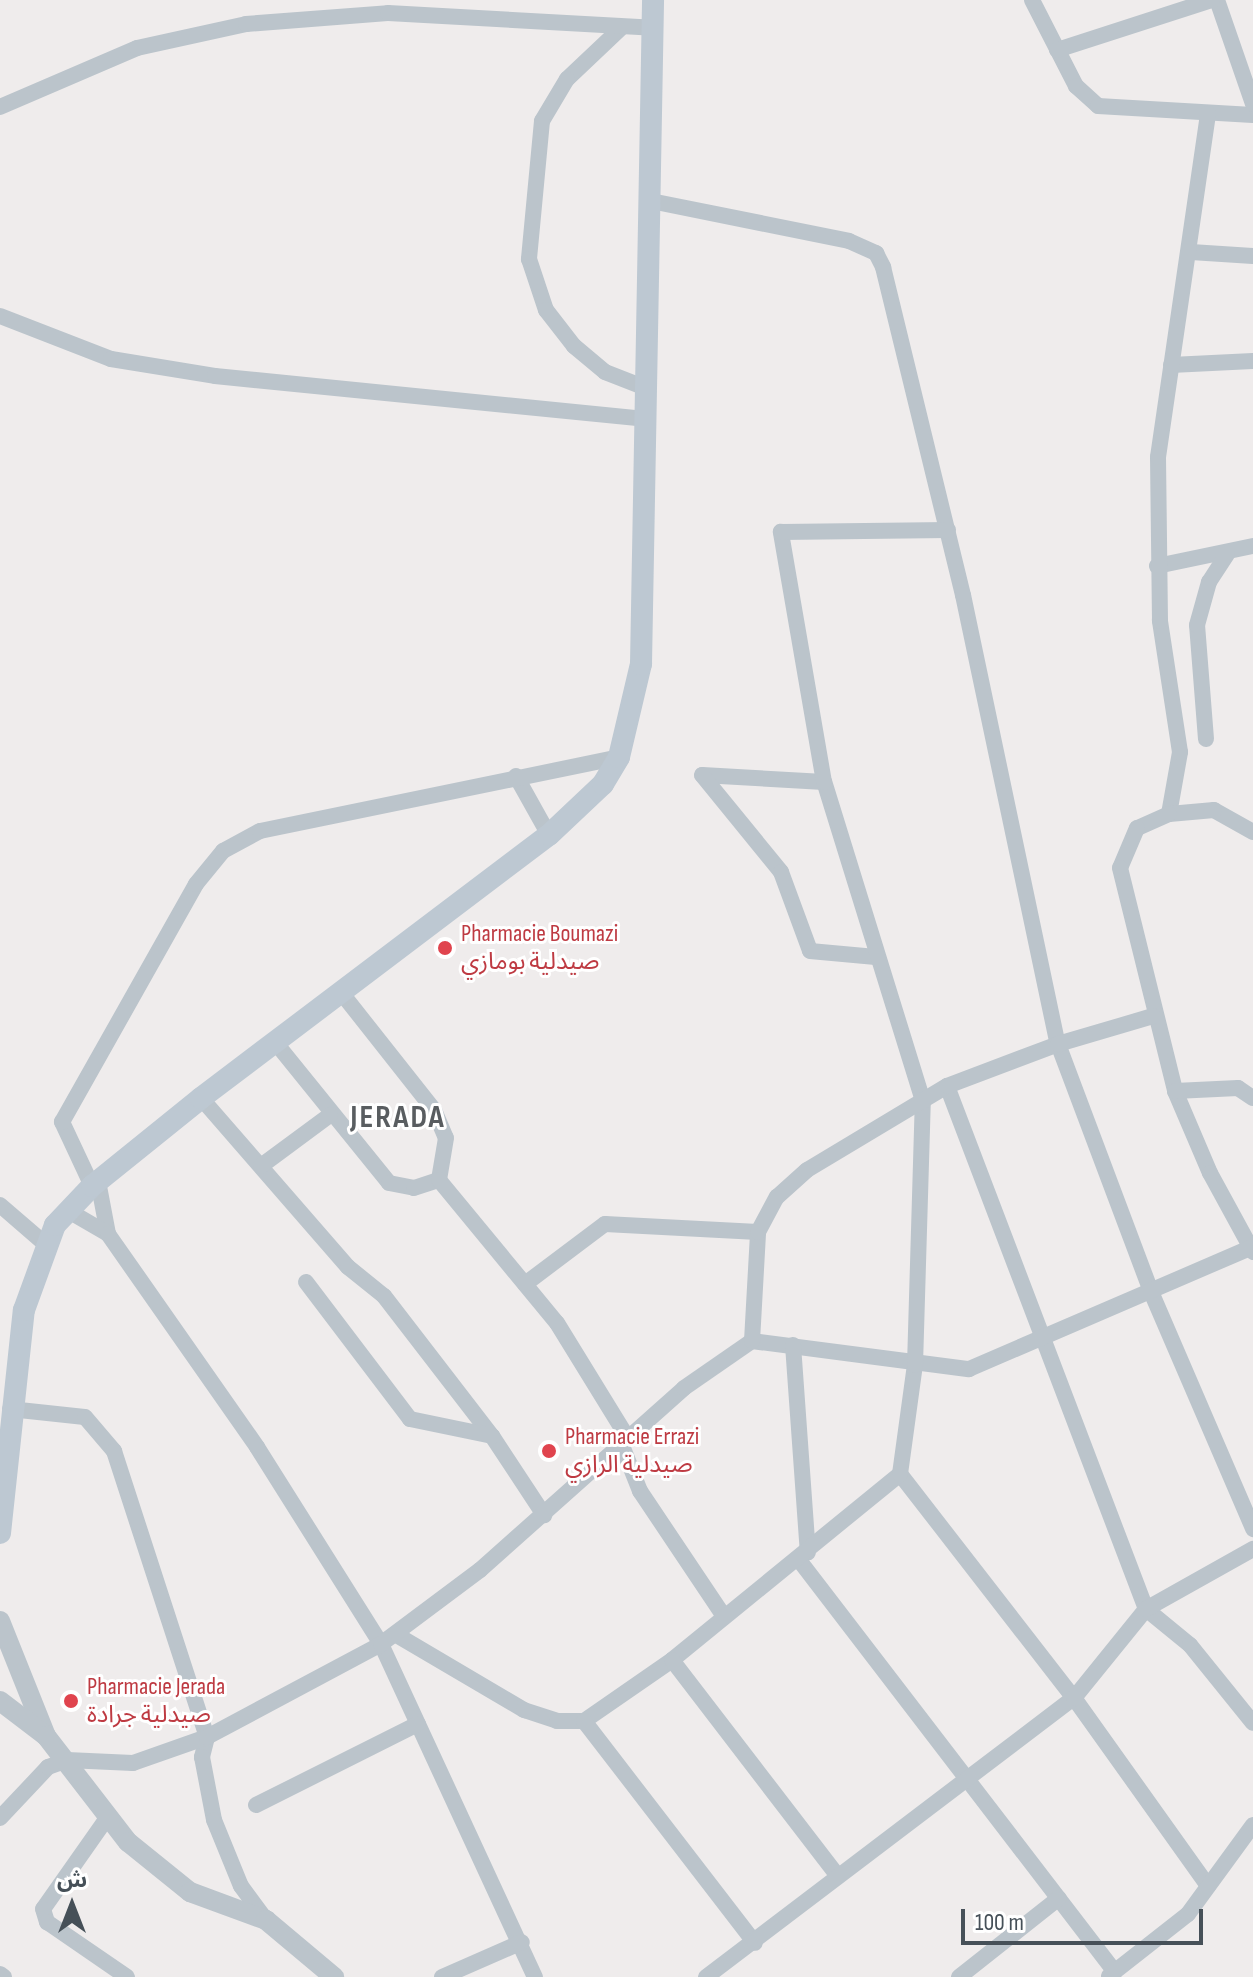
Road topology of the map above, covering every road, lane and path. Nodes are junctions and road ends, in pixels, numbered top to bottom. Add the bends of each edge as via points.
1 (653, 0) edge
2 (1032, 0) edge
3 (1214, 0) edge
4 (621, 28) junction
5 (653, 28) junction
6 (1057, 50) junction
7 (1253, 104) edge
8 (0, 107) edge
9 (1208, 114) junction
10 (1253, 115) edge
11 (651, 201) junction
12 (1191, 252) junction
13 (1253, 256) edge
14 (0, 316) edge
15 (1253, 361) edge
16 (1171, 365) junction
17 (646, 388) junction
18 (645, 419) junction
19 (948, 530) junction
20 (1253, 546) edge
21 (1227, 554) junction
22 (1157, 566) junction
23 (1206, 739) dead end
24 (619, 757) junction
25 (516, 776) junction
26 (824, 782) junction
27 (1169, 814) junction
28 (1253, 832) edge
29 (549, 835) junction
30 (876, 957) junction
31 (340, 991) junction
32 (1153, 1016) junction
33 (275, 1042) junction
34 (1058, 1044) junction
35 (947, 1086) junction
36 (1175, 1091) junction
37 (201, 1098) junction
38 (1253, 1098) edge
39 (923, 1101) junction
40 (330, 1115) junction
41 (261, 1166) junction
42 (439, 1180) junction
43 (95, 1183) junction
44 (0, 1205) edge
45 (67, 1210) junction
46 (758, 1232) junction
47 (108, 1234) junction
48 (44, 1243) junction
49 (1252, 1250) edge
50 (306, 1282) dead end
51 (525, 1284) junction
52 (1152, 1294) junction
53 (1042, 1340) junction
54 (752, 1341) junction
55 (793, 1345) junction
56 (915, 1365) junction
57 (10, 1409) junction
58 (492, 1436) junction
59 (624, 1440) junction
60 (2, 1467) edge
61 (900, 1474) junction
62 (544, 1515) junction
63 (1253, 1529) edge
64 (0, 1533) edge
65 (1253, 1549) edge
66 (803, 1556) junction
67 (1146, 1609) junction
68 (723, 1615) junction
69 (0, 1621) edge
70 (395, 1634) junction
71 (381, 1644) junction
72 (672, 1660) junction
73 (1074, 1698) junction
74 (0, 1701) edge
75 (584, 1721) junction
76 (1253, 1723) edge
77 (418, 1724) junction
78 (46, 1736) junction
79 (207, 1737) junction
80 (67, 1760) junction
81 (966, 1775) junction
82 (256, 1805) dead end
83 (0, 1818) edge
84 (107, 1818) junction
85 (1253, 1825) edge
86 (836, 1874) junction
87 (1208, 1886) junction
88 (1059, 1898) junction
89 (266, 1920) junction
90 (522, 1942) junction
91 (755, 1943) junction
92 (1111, 1974) edge
93 (127, 1977) edge
94 (334, 1977) edge
95 (442, 1977) edge
96 (535, 1977) edge
97 (706, 1977) edge
98 (959, 1977) edge

1 - 5 main road
2 - 6 street
3 - 6 street
3 - 7 street
4 - 5 street
4 - 8 street via 388,13 246,24 137,48
4 - 17 street via 567,79 542,121 529,259 546,310 574,346 605,372
5 - 11 main road
6 - 9 street via 1076,86 1098,106
9 - 10 street
9 - 12 street
11 - 17 main road
11 - 19 street via 849,241 876,253 898,316
12 - 13 street
12 - 16 street
14 - 18 street via 111,359 215,376
15 - 16 street
16 - 22 street via 1158,457
17 - 18 main road
18 - 24 main road via 641,664
19 - 26 street via 781,532
19 - 34 street
20 - 21 street
21 - 22 street
21 - 23 street via 1209,582 1197,625
22 - 27 street via 1180,752
24 - 25 street
24 - 29 main road via 603,784
25 - 29 street
25 - 43 street via 260,831 223,851 196,884 62,1122
26 - 30 street
26 - 30 street via 702,775 781,872 810,951
27 - 28 street via 1214,810
27 - 32 street via 1137,828 1121,858
29 - 31 main road
30 - 39 street
31 - 33 main road
31 - 42 street via 434,1110 446,1138
32 - 34 street
32 - 36 street
33 - 37 main road
33 - 40 street
34 - 35 street
34 - 52 street
35 - 39 street
35 - 53 street
36 - 38 street via 1238,1088
36 - 49 street
37 - 41 street
37 - 43 main road
39 - 46 street via 807,1170 777,1197
39 - 56 street
40 - 41 street
40 - 42 street via 389,1183 414,1188
41 - 58 street via 348,1267 384,1296
42 - 51 street
43 - 45 main road
43 - 47 street
44 - 48 street
45 - 47 street
45 - 48 main road
46 - 51 street via 605,1224
46 - 54 street
47 - 71 street via 257,1447
48 - 57 main road via 24,1310
49 - 52 street
50 - 58 street via 410,1419
51 - 59 street via 557,1323
52 - 53 street
52 - 63 street
53 - 56 street via 969,1369
53 - 67 street
54 - 55 street
54 - 59 street
55 - 56 street
55 - 66 street
56 - 61 street
57 - 60 main road
57 - 79 street via 67,1413 100,1427 119,1464
58 - 62 street
59 - 62 street
59 - 68 street via 640,1491
60 - 64 main road
61 - 66 street
61 - 73 street
62 - 70 street
65 - 67 street
66 - 68 street
66 - 81 street
67 - 73 street
67 - 76 street via 1190,1645
68 - 72 street
69 - 78 street
70 - 71 street
70 - 75 street via 524,1710 557,1721
71 - 77 street
71 - 79 street
72 - 75 street
72 - 86 street
73 - 81 street
73 - 87 street
74 - 78 street
75 - 91 street
77 - 82 street
77 - 90 street
78 - 80 street
79 - 80 street via 133,1763
79 - 89 street via 202,1757 207,1796 241,1886
80 - 83 street via 37,1772
80 - 84 street
81 - 86 street
81 - 88 street
84 - 89 street via 190,1892
84 - 93 street via 43,1909 47,1922
85 - 87 street
86 - 91 street
87 - 92 street via 1168,1934
88 - 92 street
88 - 98 street
89 - 94 street
90 - 95 street
90 - 96 street
91 - 97 street

